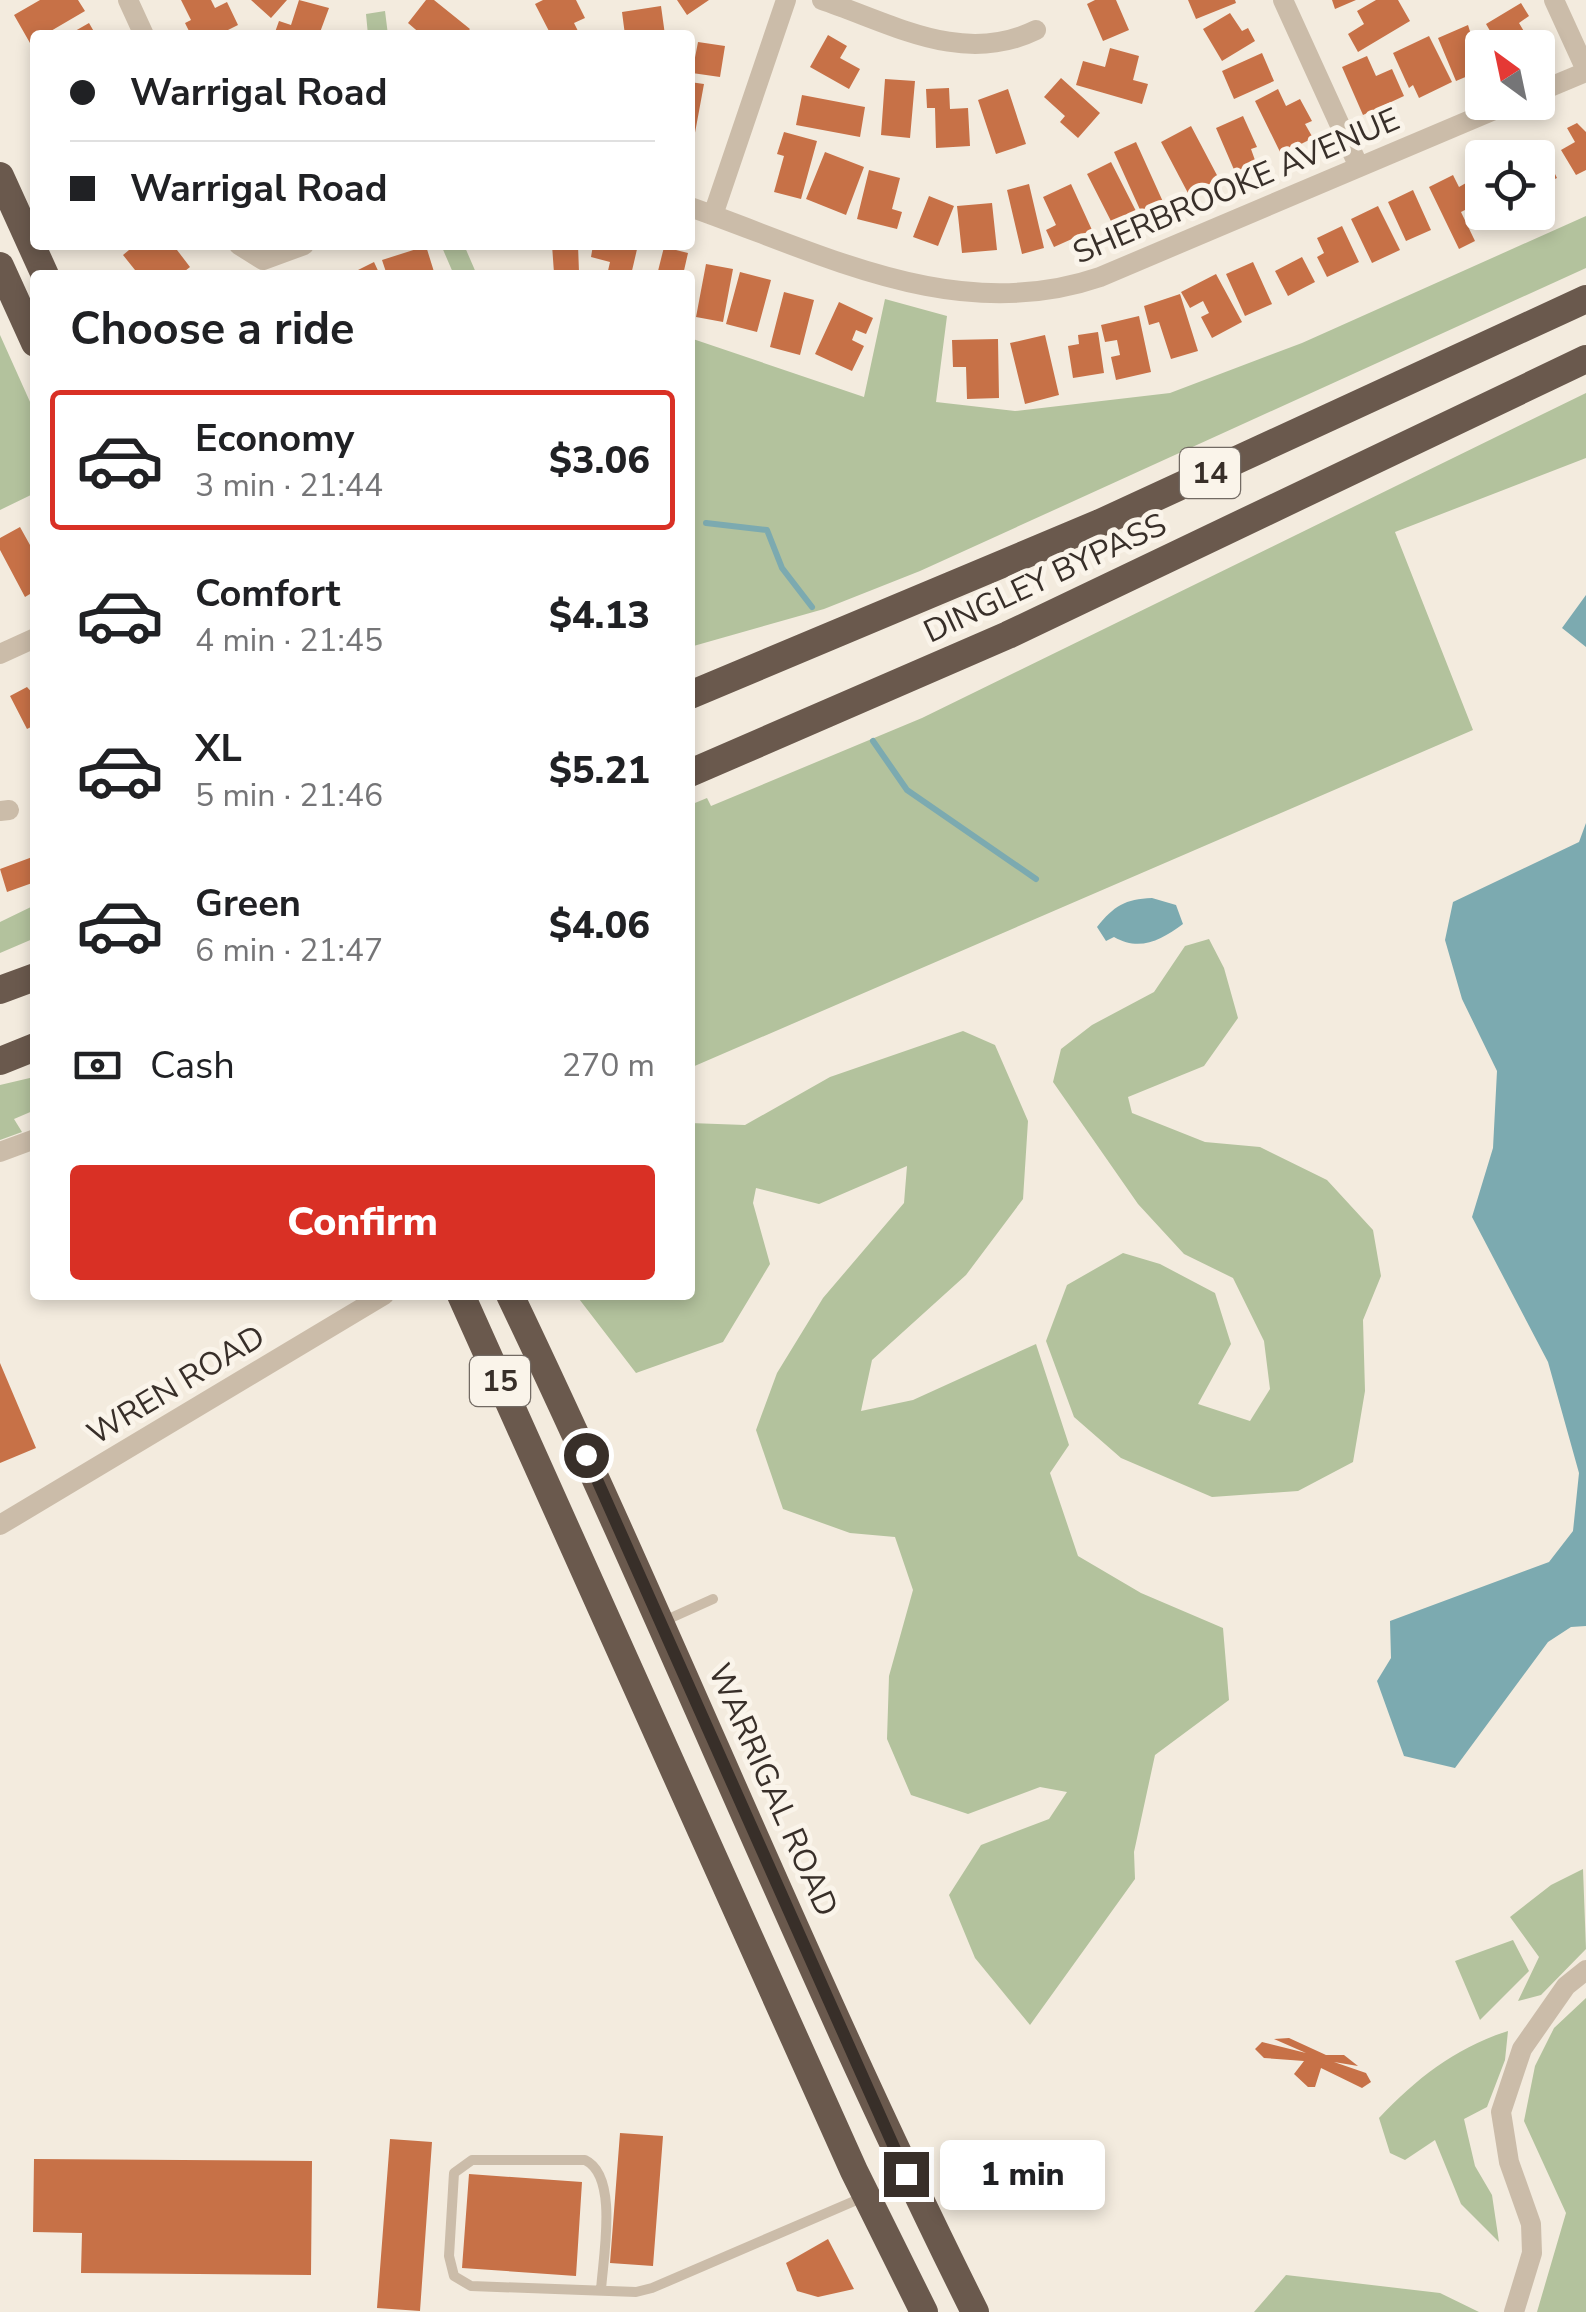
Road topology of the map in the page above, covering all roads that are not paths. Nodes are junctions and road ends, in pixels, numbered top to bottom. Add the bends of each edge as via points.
1 (128, 0) edge
2 (786, 0) edge
3 (822, 0) edge
4 (1283, 0) edge
5 (1554, 0) edge
6 (142, 30) edge
7 (1036, 30) dead end
8 (1586, 71) edge
9 (1555, 85) edge
10 (1470, 120) edge
11 (1359, 167) junction
12 (0, 176) edge
13 (695, 209) edge
14 (713, 215) junction
15 (30, 244) edge
16 (247, 250) edge
17 (290, 250) edge
18 (0, 266) edge
19 (1586, 299) edge
20 (30, 332) edge
21 (1586, 359) edge
22 (30, 640) edge
23 (0, 654) edge
24 (695, 694) edge
25 (695, 770) edge
26 (30, 979) edge
27 (0, 990) edge
28 (30, 1049) edge
29 (0, 1061) edge
30 (30, 1140) edge
31 (0, 1152) edge
32 (376, 1300) edge
33 (463, 1300) edge
34 (512, 1300) edge
35 (0, 1526) edge
36 (713, 1598) dead end
37 (660, 1622) junction
38 (1586, 1970) edge
39 (866, 2196) junction
40 (601, 2290) junction
41 (924, 2312) edge
42 (975, 2312) edge
43 (1514, 2312) edge

1 - 6 street
2 - 14 street
3 - 7 street via 972,47
4 - 11 street
5 - 8 street
8 - 9 street
10 - 11 street, SHERBROOKE AVENUE
11 - 14 street, SHERBROOKE AVENUE via 1100,278 1030,295 975,296 918,286
12 - 15 highway
13 - 14 street, SHERBROOKE AVENUE
16 - 17 street via 263,260
18 - 20 highway
19 - 24 highway, DINGLEY BYPASS / 14 via 1118,516
21 - 25 highway, DINGLEY BYPASS / 14 via 1008,635
22 - 23 street
26 - 27 highway
28 - 29 highway
30 - 31 street
32 - 35 street, WREN ROAD
33 - 39 highway, 15
34 - 37 highway, WARRIGAL ROAD / 15
36 - 37 lane
37 - 42 highway, WARRIGAL ROAD / 15 via 890,2140
38 - 43 street via 1566,1986 1522,2049 1501,2112 1509,2162 1531,2224 1532,2252
39 - 40 lane via 672,2282 636,2292
39 - 41 highway, 15
40 - 40 lane via 460,2284 448,2256 454,2173 472,2160 594,2164 606,2185

